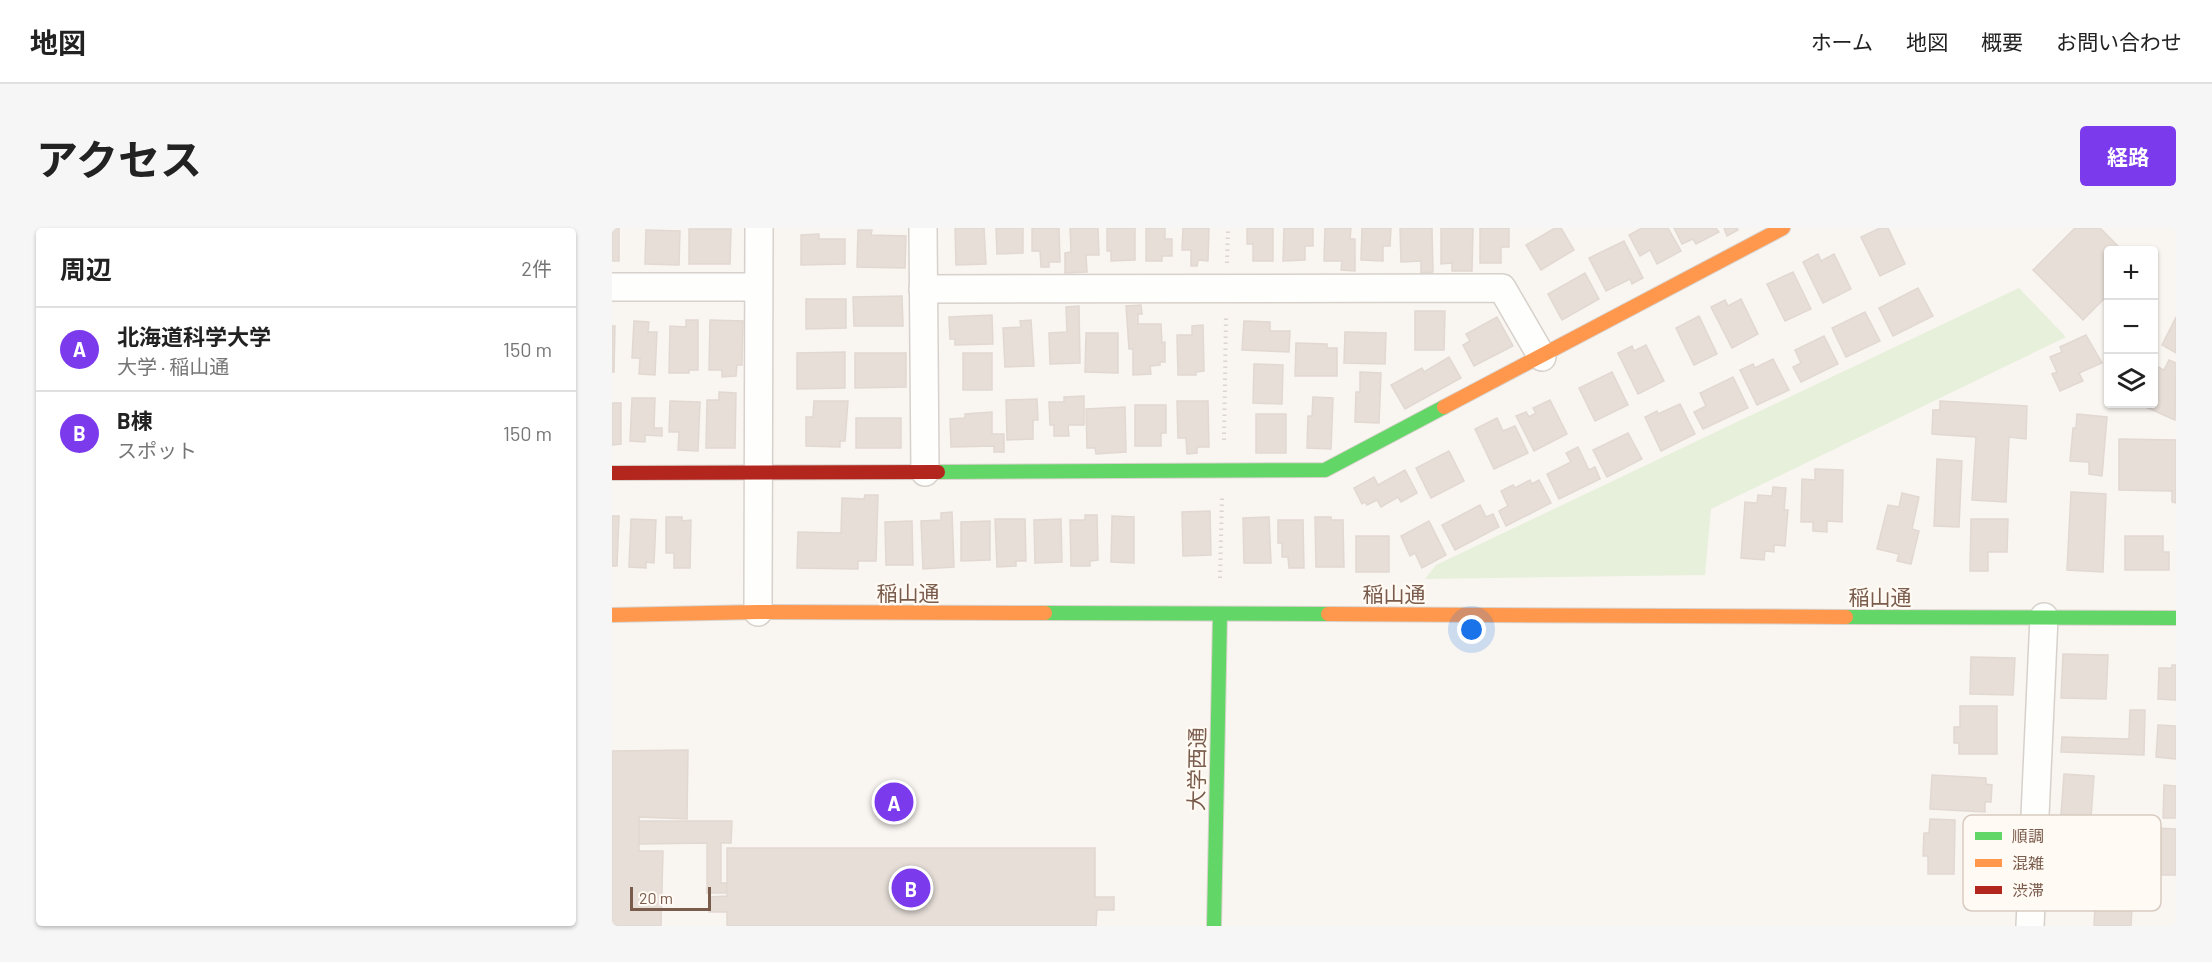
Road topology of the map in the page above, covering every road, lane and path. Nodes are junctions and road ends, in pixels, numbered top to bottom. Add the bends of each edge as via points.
1 (759, 228) edge
2 (923, 228) edge
3 (1228, 228) edge
4 (1783, 228) edge
5 (612, 287) edge
6 (758, 287) junction
7 (1227, 288) junction
8 (923, 289) junction
9 (1542, 357) junction
10 (1223, 451) dead end
11 (760, 472) junction
12 (925, 472) junction
13 (612, 473) edge
14 (1223, 494) dead end
15 (1220, 578) dead end
16 (758, 612) junction
17 (1220, 614) junction
18 (612, 615) edge
19 (2044, 617) junction
20 (2176, 618) edge
21 (2035, 815) edge
22 (2031, 911) edge
23 (1214, 926) edge
24 (2030, 926) edge

1 - 6 street
2 - 8 street
3 - 7 path
4 - 9 street
5 - 6 street
6 - 11 street
7 - 8 street
7 - 9 street via 1502,288
7 - 10 path
8 - 12 street
9 - 12 street via 1325,470
11 - 12 street
11 - 13 street
11 - 16 street
14 - 15 path
16 - 17 street, 稲山通
16 - 18 street, 稲山通
17 - 19 street, 稲山通
17 - 23 street, 大学西通
19 - 20 street, 稲山通
19 - 21 street
22 - 24 street

